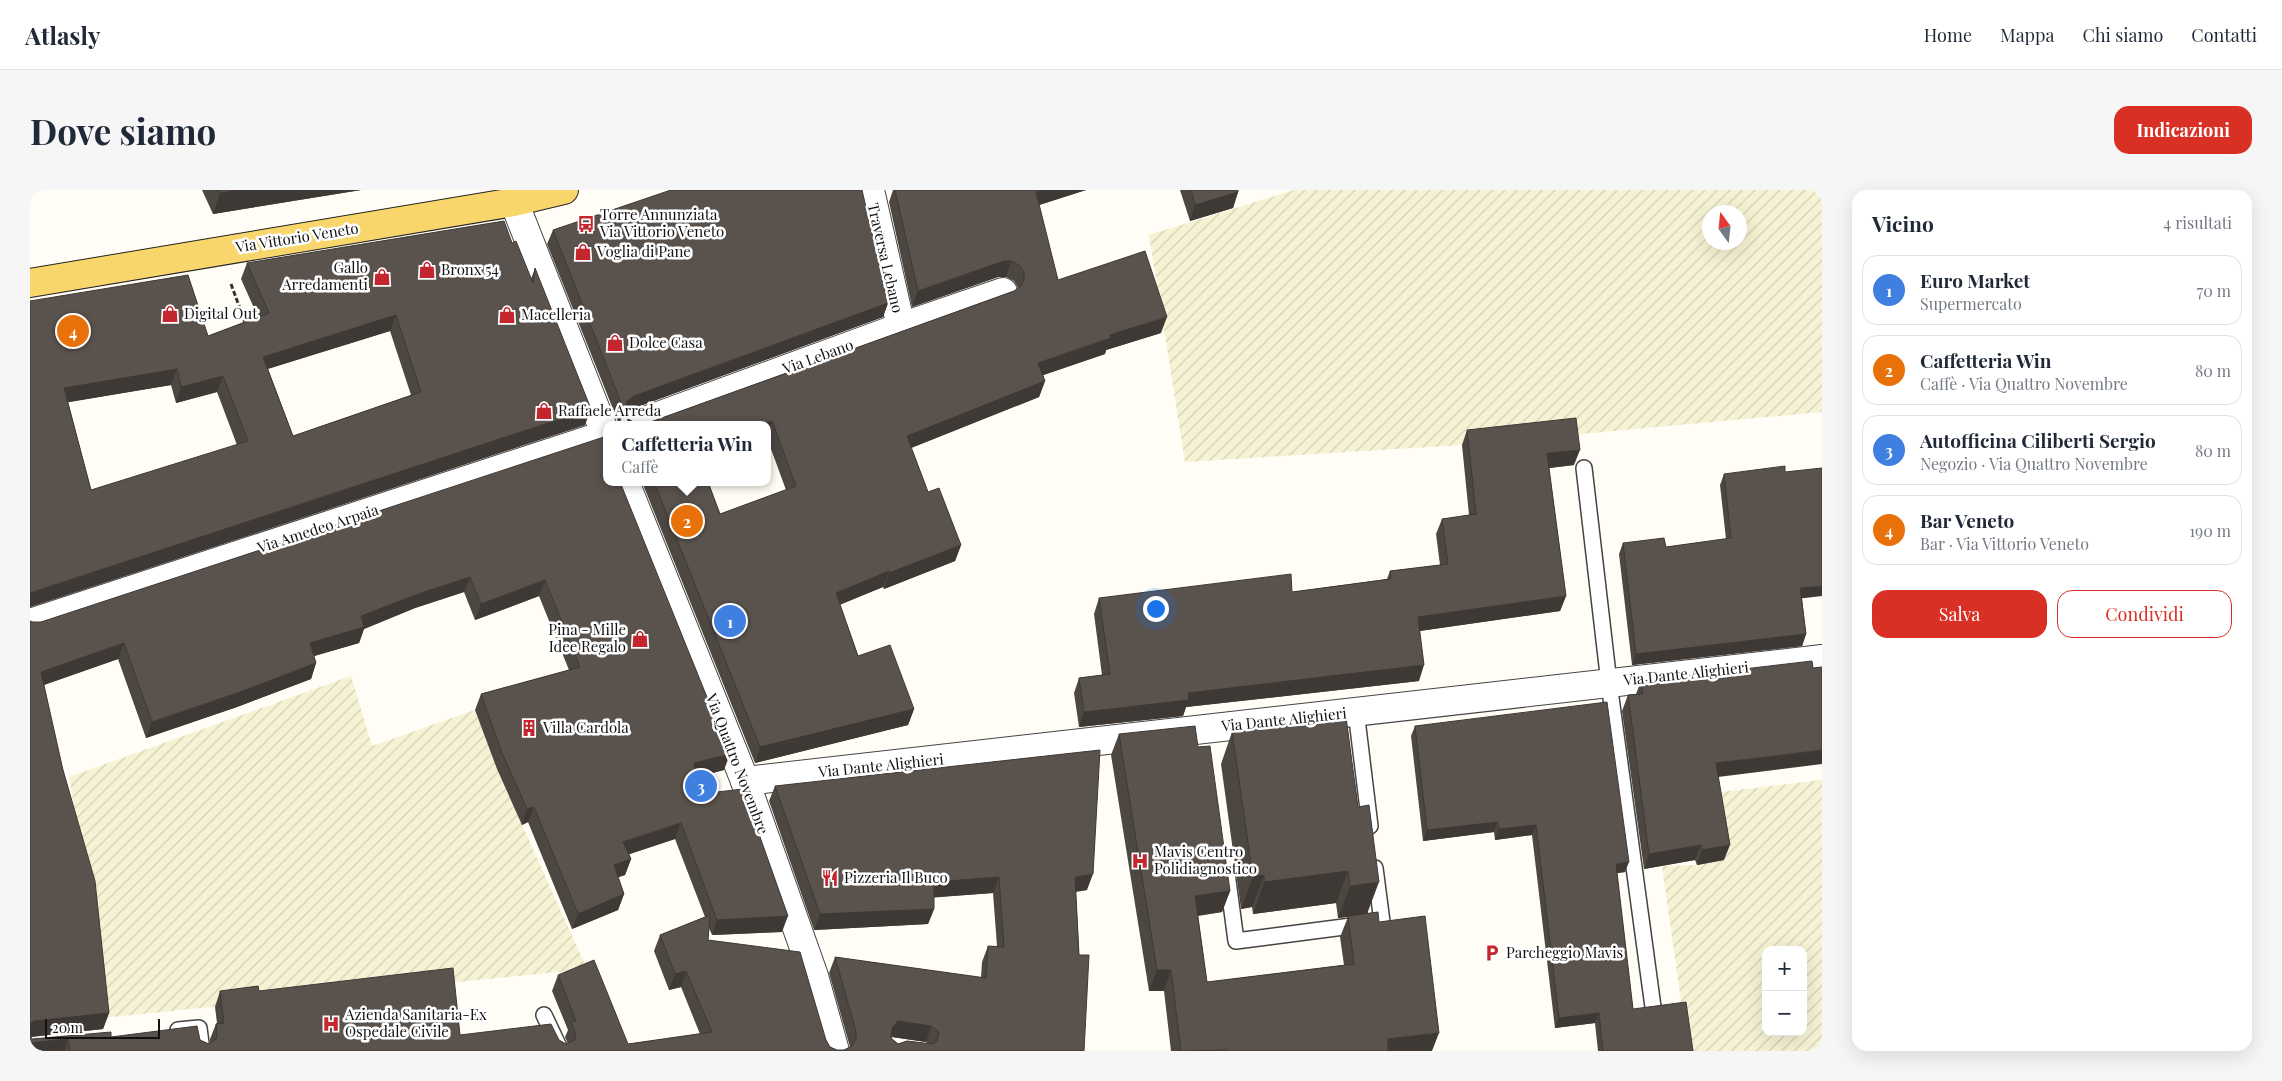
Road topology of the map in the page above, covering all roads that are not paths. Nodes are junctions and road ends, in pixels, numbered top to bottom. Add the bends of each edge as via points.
1 (564, 190) edge
2 (870, 190) edge
3 (515, 196) edge
4 (30, 283) edge
5 (1002, 292) dead end
6 (901, 327) junction
7 (645, 421) edge
8 (603, 428) edge
9 (603, 437) edge
10 (1584, 468) dead end
11 (627, 486) edge
12 (30, 623) edge
13 (1822, 659) edge
14 (1609, 683) junction
15 (1356, 712) junction
16 (745, 781) junction
17 (1224, 854) edge
18 (1653, 1007) edge
19 (544, 1015) dead end
20 (160, 1032) edge
21 (202, 1051) edge
22 (561, 1051) edge
23 (835, 1051) edge

1 - 3 main road, Via Vittorio Veneto
2 - 6 street, Traversa Lebano
3 - 4 main road, Via Vittorio Veneto
3 - 8 street
5 - 6 street, Via Lebano
6 - 7 street, Via Lebano
9 - 12 street, Via Amedeo Arpaia
10 - 14 lane
11 - 16 street, Via Quattro Novembre
13 - 14 street, Via Dante Alighieri
14 - 15 street, Via Dante Alighieri
14 - 18 lane
15 - 16 street, Via Dante Alighieri via 1207,735
15 - 17 lane via 1382,922 1236,941
16 - 23 street, Via Quattro Novembre via 814,976
19 - 22 lane
20 - 21 lane via 199,1028

